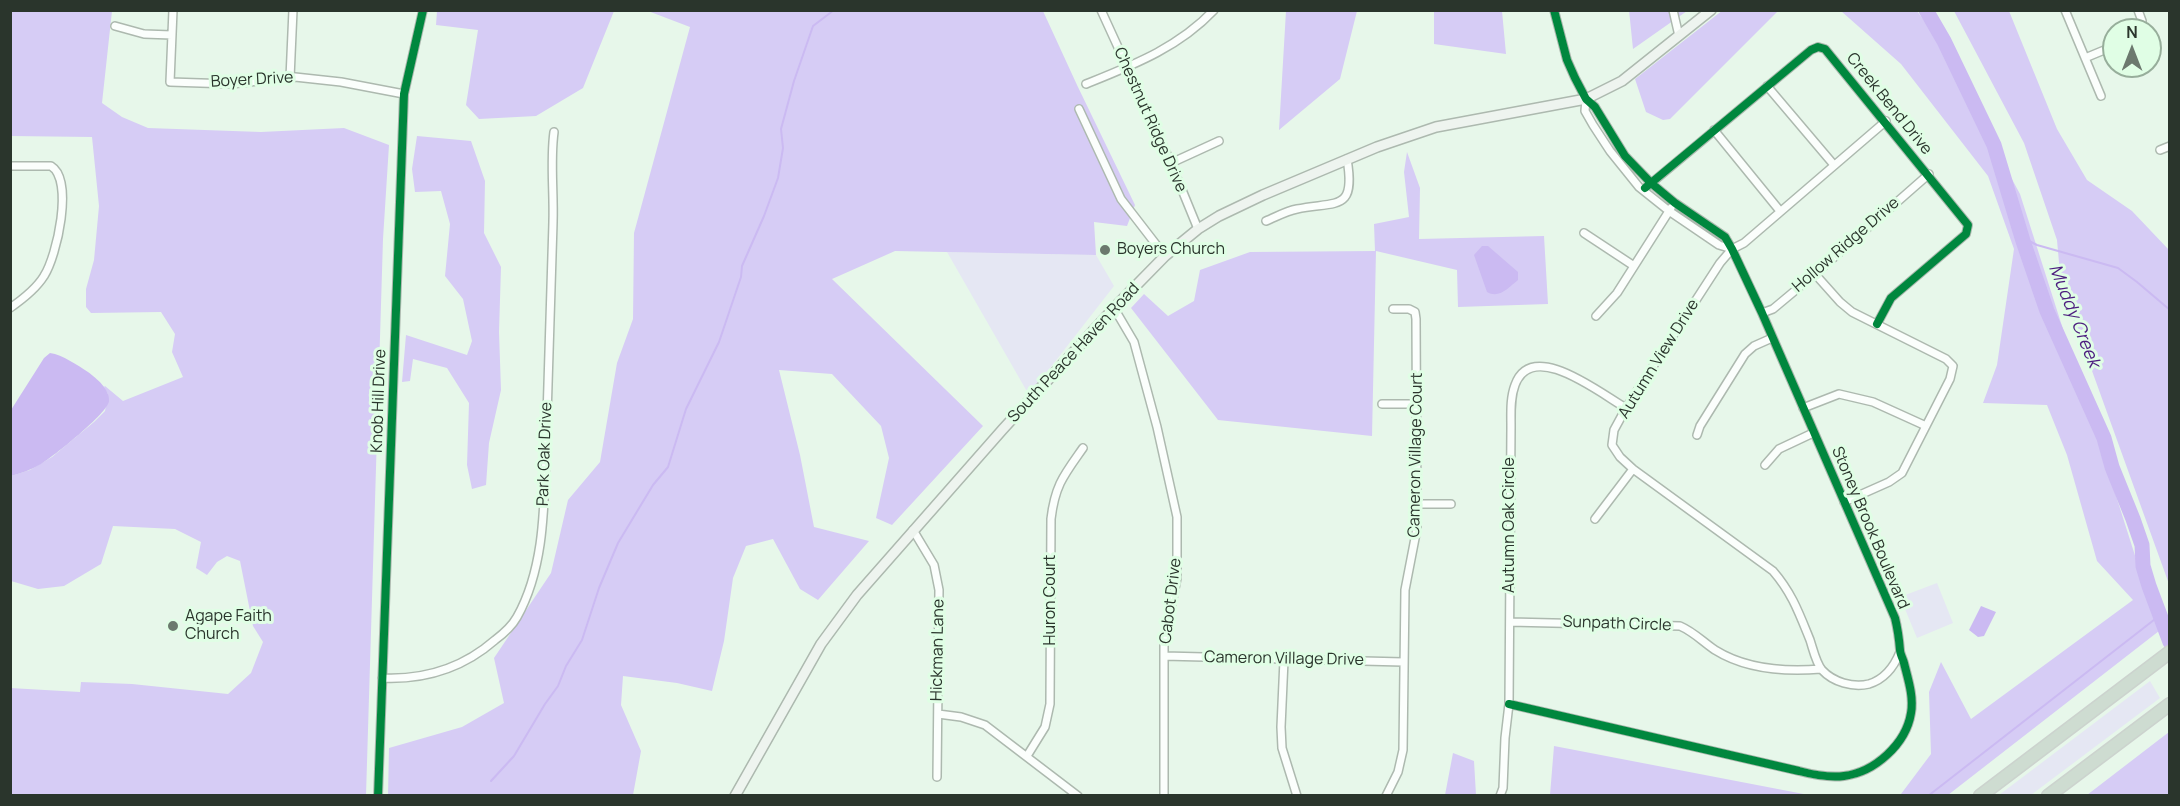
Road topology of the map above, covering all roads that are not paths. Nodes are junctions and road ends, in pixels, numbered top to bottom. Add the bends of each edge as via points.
1 (173, 10) edge
2 (293, 10) edge
3 (423, 10) edge
4 (1101, 10) edge
5 (1214, 10) edge
6 (1554, 10) edge
7 (1673, 10) edge
8 (1711, 10) edge
9 (2065, 10) edge
10 (115, 26) dead end
11 (172, 35) junction
12 (1679, 36) junction
13 (2102, 51) edge
14 (2085, 58) junction
15 (1127, 68) junction
16 (290, 78) junction
17 (1086, 84) dead end
18 (1767, 86) junction
19 (404, 94) junction
20 (2101, 96) dead end
21 (1586, 99) junction
22 (1079, 108) dead end
23 (1886, 121) junction
24 (1714, 130) junction
25 (554, 132) dead end
26 (1219, 141) dead end
27 (2169, 146) edge
28 (2160, 150) dead end
29 (1347, 159) junction
30 (1171, 164) junction
31 (1834, 165) junction
32 (10, 166) edge
33 (1929, 174) junction
34 (1651, 183) junction
35 (1643, 190) junction
36 (1675, 203) junction
37 (1669, 211) junction
38 (1780, 211) junction
39 (1266, 221) dead end
40 (1198, 229) junction
41 (1584, 233) dead end
42 (1732, 249) junction
43 (1165, 256) junction
44 (1634, 266) junction
45 (1815, 274) junction
46 (10, 308) edge
47 (1114, 308) junction
48 (1393, 309) dead end
49 (1762, 313) junction
50 (1596, 316) dead end
51 (1877, 324) junction
52 (1772, 339) junction
53 (1382, 404) dead end
54 (1417, 404) junction
55 (1626, 408) junction
56 (1803, 408) junction
57 (1926, 426) junction
58 (1814, 433) junction
59 (1697, 435) dead end
60 (1083, 448) dead end
61 (1765, 465) dead end
62 (1633, 469) junction
63 (1844, 502) junction
64 (1417, 504) junction
65 (1451, 504) dead end
66 (1595, 519) dead end
67 (913, 530) junction
68 (1510, 622) junction
69 (1900, 652) junction
70 (2169, 652) edge
71 (1164, 656) junction
72 (1284, 660) junction
73 (1403, 662) junction
74 (1821, 669) junction
75 (382, 678) junction
76 (1509, 704) junction
77 (2166, 706) edge
78 (938, 714) junction
79 (1027, 756) junction
80 (937, 777) dead end
81 (378, 795) edge
82 (735, 795) edge
83 (1078, 795) edge
84 (1164, 795) edge
85 (1298, 795) edge
86 (1386, 795) edge
87 (1500, 795) edge
88 (1980, 795) edge
89 (2048, 795) edge

1 - 11 street, Boyer Drive
2 - 16 street
3 - 19 street, Knob Hill Drive
4 - 15 street, Chestnut Ridge Drive
5 - 15 street via 1180,40
6 - 21 street via 1567,60
7 - 12 street
8 - 12 main road, South Peace Haven Road
9 - 14 street
10 - 11 street via 144,34
11 - 16 street, Boyer Drive via 170,82 231,84
12 - 21 main road, South Peace Haven Road via 1622,81
13 - 14 street
14 - 20 street
15 - 17 street
15 - 30 street, Chestnut Ridge Drive
16 - 19 street, Boyer Drive via 341,82
18 - 23 street, Creek Bend Drive via 1811,50 1822,47
18 - 24 street, Creek Bend Drive
18 - 31 street
19 - 75 street, Knob Hill Drive
21 - 29 main road, South Peace Haven Road via 1436,127
21 - 34 street, Stoney Brook Boulevard via 1625,156
21 - 35 street via 1585,111 1593,125
22 - 43 street via 1121,199
23 - 31 street, Autumn View Drive
23 - 33 street, Creek Bend Drive
24 - 34 street, Creek Bend Drive
24 - 38 street
25 - 75 street, Park Oak Drive via 544,505 537,565 529,593 516,620 482,651 423,677
26 - 30 street
27 - 28 street
29 - 39 street via 1351,184 1342,200 1293,209
29 - 40 main road, South Peace Haven Road
30 - 40 street, Chestnut Ridge Drive
31 - 38 street, Autumn View Drive
32 - 46 street via 51,166 62,184 60,225 49,267 35,287
33 - 45 street, Hollow Ridge Drive
33 - 51 street, Creek Bend Drive via 1967,221 1968,229 1891,298
34 - 35 street, Creek Bend Drive
34 - 36 street, Stoney Brook Boulevard
35 - 37 street
36 - 37 street
36 - 42 street, Stoney Brook Boulevard via 1725,237
37 - 42 street via 1719,245
37 - 44 street
38 - 42 street, Autumn View Drive
40 - 43 main road, South Peace Haven Road
41 - 44 street
42 - 49 street, Stoney Brook Boulevard
42 - 55 street, Autumn View Drive
43 - 47 main road, South Peace Haven Road
44 - 50 street via 1617,294
45 - 49 street, Hollow Ridge Drive via 1773,309
45 - 51 street via 1852,312
47 - 67 main road, South Peace Haven Road
47 - 71 street, Cabot Drive via 1134,342 1177,517 1177,578
48 - 54 street, Cameron Village Court via 1415,312
49 - 52 street, Stoney Brook Boulevard
51 - 57 street via 1953,366
52 - 56 street, Stoney Brook Boulevard
52 - 59 street via 1745,354
53 - 54 street
54 - 64 street, Cameron Village Court
55 - 62 street, Autumn View Drive via 1614,430 1612,445
55 - 68 street, Autumn Oak Circle via 1551,366 1533,367 1519,375 1512,400
56 - 57 street via 1839,394 1873,402
56 - 58 street, Stoney Brook Boulevard
57 - 63 street via 1902,473
58 - 61 street via 1779,449
58 - 63 street, Stoney Brook Boulevard
60 - 79 street, Huron Court via 1059,481 1053,498 1050,704 1045,727
62 - 66 street
62 - 74 street, Autumn View Drive via 1773,571 1791,593
63 - 69 street, Stoney Brook Boulevard via 1894,618
64 - 65 street
64 - 73 street, Cameron Village Court via 1414,549 1405,590
67 - 78 street, Hickman Lane via 934,565 939,590
67 - 82 main road, South Peace Haven Road via 856,595 820,644
68 - 74 street, Sunpath Circle via 1680,626 1716,651 1744,663 1783,671
68 - 76 street, Autumn Oak Circle
69 - 74 street via 1888,672 1869,684 1843,683
69 - 76 street, Stoney Brook Boulevard via 1910,686 1911,713 1905,731 1890,753 1861,771 1844,776 1810,774
70 - 88 highway
71 - 72 street, Cameron Village Drive
71 - 84 street, Cabot Drive
72 - 73 street, Cameron Village Drive
72 - 85 street via 1282,748
73 - 86 street, Cameron Village Court via 1403,750 1398,772
75 - 81 street, Knob Hill Drive
76 - 87 street, Autumn Oak Circle
77 - 89 highway
78 - 79 street via 985,725
78 - 80 street, Hickman Lane
79 - 83 street

